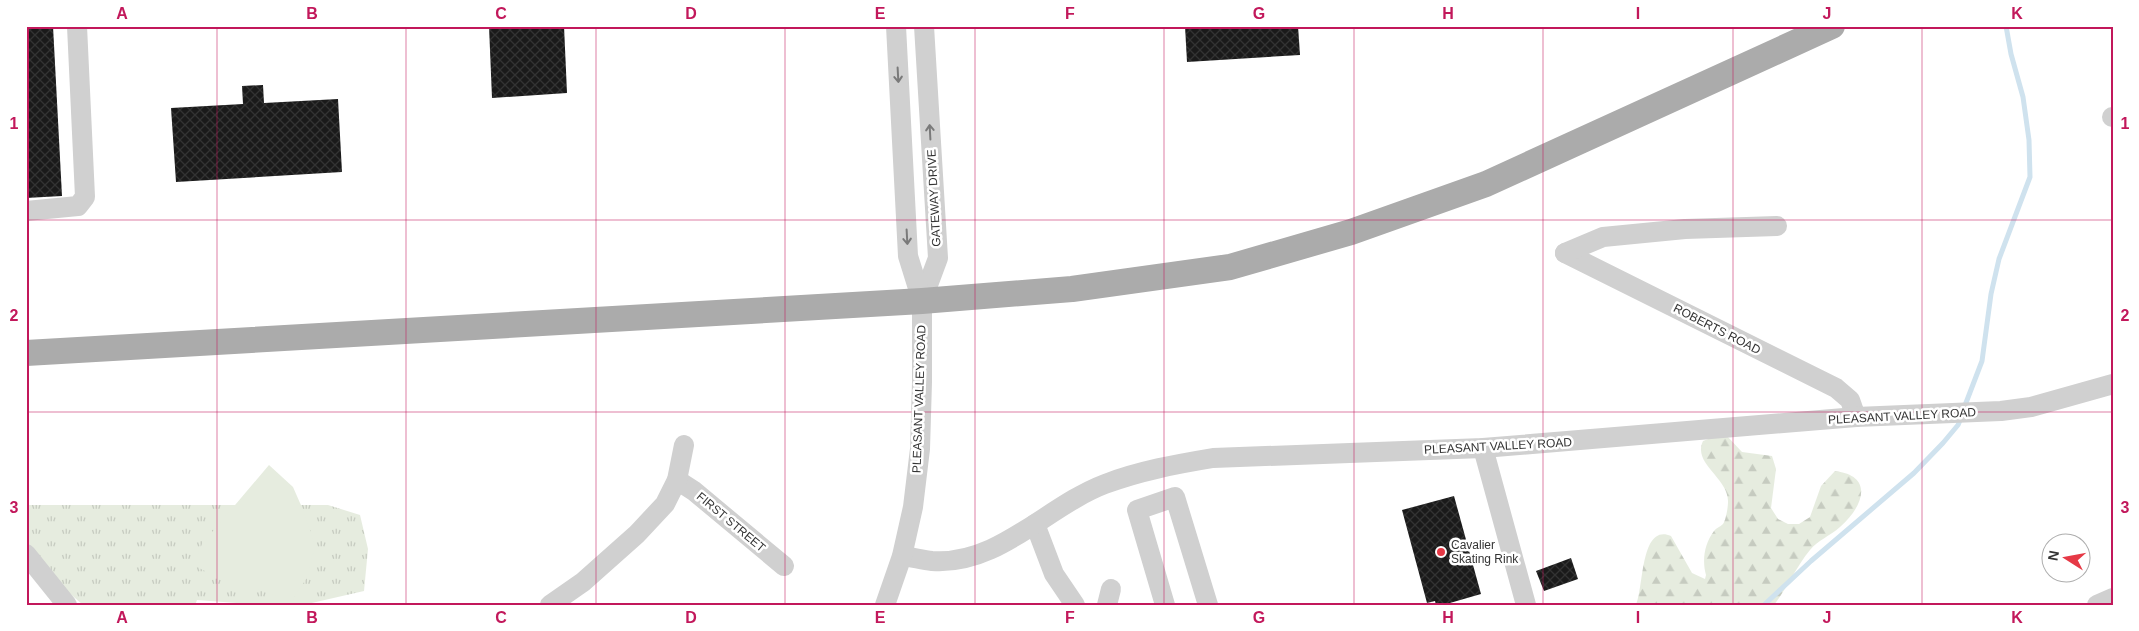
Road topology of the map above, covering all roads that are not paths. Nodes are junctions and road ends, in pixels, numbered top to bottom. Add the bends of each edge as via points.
1 (77, 26) edge
2 (896, 26) edge
3 (924, 26) edge
4 (1832, 26) edge
5 (26, 211) edge
6 (1777, 226) dead end
7 (922, 300) junction
8 (26, 353) edge
9 (2113, 384) edge
10 (1856, 418) junction
11 (684, 445) dead end
12 (1483, 448) junction
13 (677, 480) junction
14 (1035, 524) junction
15 (26, 554) edge
16 (902, 556) junction
17 (784, 566) dead end
18 (2113, 598) edge
19 (558, 603) edge
20 (67, 605) edge
21 (885, 605) edge
22 (1075, 605) edge
23 (1165, 605) edge
24 (1208, 605) edge
25 (1526, 605) edge
26 (2097, 605) edge

1 - 5 street via 85,197 78,206
2 -> 7 street via 908,256
7 -> 3 street, GATEWAY DRIVE via 938,258
4 - 7 main road via 1486,184 1351,232 1230,267 1072,289
6 - 10 street, ROBERTS ROAD via 1686,229 1603,237 1565,253 1836,388 1850,400
7 - 8 main road
7 - 16 street, PLEASANT VALLEY ROAD via 920,449 913,507
9 - 10 street, PLEASANT VALLEY ROAD via 2031,407
10 - 12 street, PLEASANT VALLEY ROAD
11 - 13 street
12 - 14 street, PLEASANT VALLEY ROAD via 1213,458 1174,464 1104,484
12 - 25 street
13 - 17 street, FIRST STREET
13 - 19 street via 665,504 636,534
14 - 16 street, PLEASANT VALLEY ROAD via 974,556 933,561
14 - 22 street via 1054,574
15 - 20 street
16 - 21 street, PLEASANT VALLEY ROAD
18 - 26 street
23 - 24 street via 1137,510 1175,498

